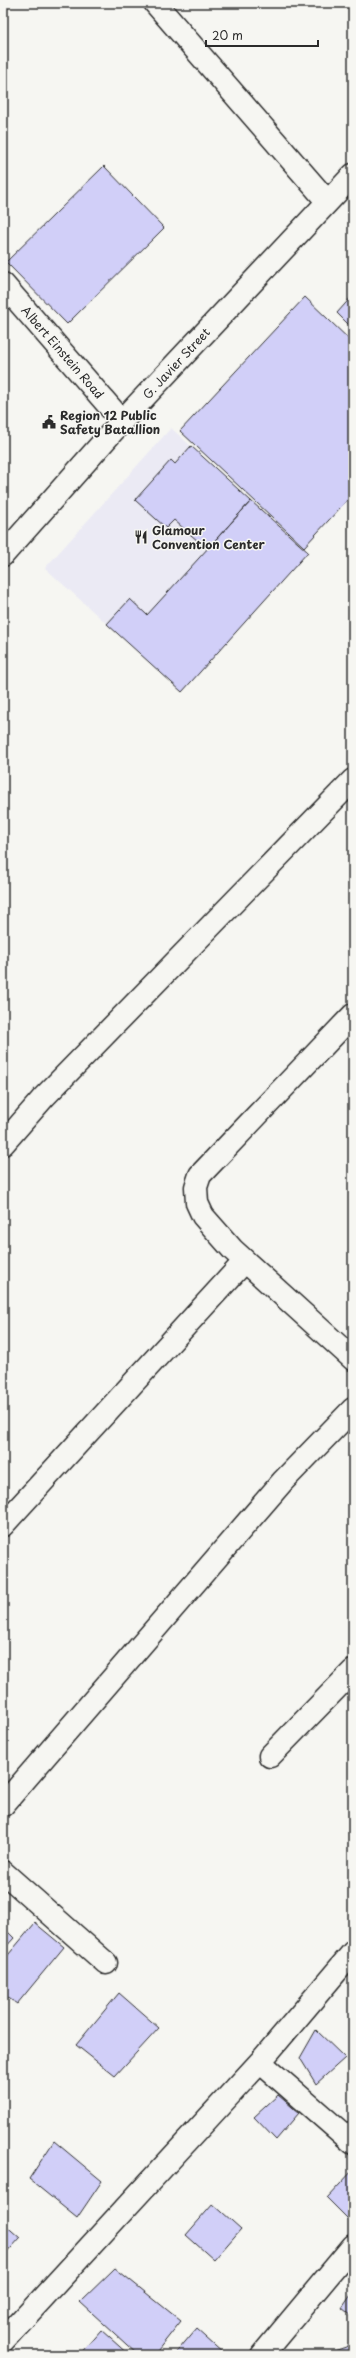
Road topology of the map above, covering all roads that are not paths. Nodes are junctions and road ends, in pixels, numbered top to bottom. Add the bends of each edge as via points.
1 (155, 3) edge
2 (353, 175) edge
3 (327, 201) junction
4 (3, 284) edge
5 (122, 421) junction
6 (3, 554) edge
7 (353, 780) edge
8 (353, 1015) edge
9 (3, 1144) edge
10 (245, 1261) junction
11 (353, 1359) edge
12 (353, 1409) edge
13 (3, 1525) edge
14 (353, 1671) edge
15 (270, 1756) dead end
16 (3, 1804) edge
17 (3, 1872) edge
18 (353, 1952) edge
19 (106, 1963) dead end
20 (260, 2062) junction
21 (353, 2143) edge
22 (353, 2246) edge
23 (3, 2341) edge
24 (262, 2355) edge

1 - 3 street
2 - 3 street, G. Javier Street
3 - 5 street, G. Javier Street
4 - 5 street, Albert Einstein Road
5 - 6 street, G. Javier Street
7 - 9 street via 44,1097
8 - 10 street via 200,1175 196,1187 197,1203 203,1216
10 - 11 street
10 - 13 street
12 - 16 street via 283,1481
14 - 15 street
17 - 19 street
18 - 20 street
20 - 21 street
20 - 23 street
22 - 24 street

